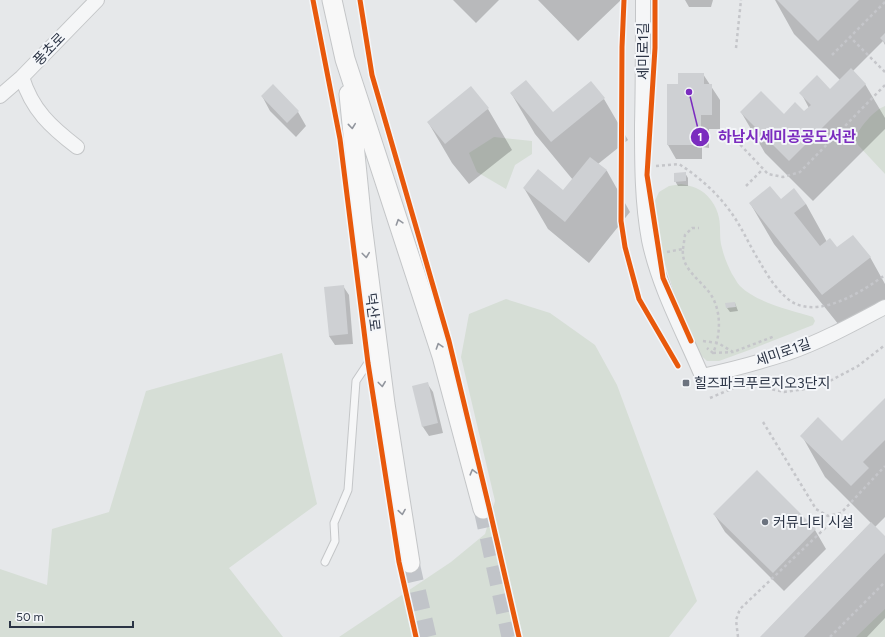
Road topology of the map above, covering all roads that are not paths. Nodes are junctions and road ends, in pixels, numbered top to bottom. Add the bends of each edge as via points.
1 (97, 0) edge
2 (332, 0) edge
3 (643, 0) edge
4 (345, 59) junction
5 (22, 77) junction
6 (0, 96) edge
7 (78, 147) dead end
8 (885, 307) edge
9 (378, 348) junction
10 (483, 509) tunnel mouth
11 (326, 562) dead end
12 (410, 563) tunnel mouth

1 - 5 street, 풍초로
2 - 4 main road, 덕산로
3 - 8 street, 세미로1길 via 644,207 660,278 702,376 788,353
4 -> 9 main road, 덕산로
10 -> 4 main road, 덕산로 via 442,356
5 - 6 street, 풍초로
5 - 7 street via 27,93 37,110
9 - 11 lane via 356,381 348,490 334,523 335,541
9 -> 12 main road, 덕산로

